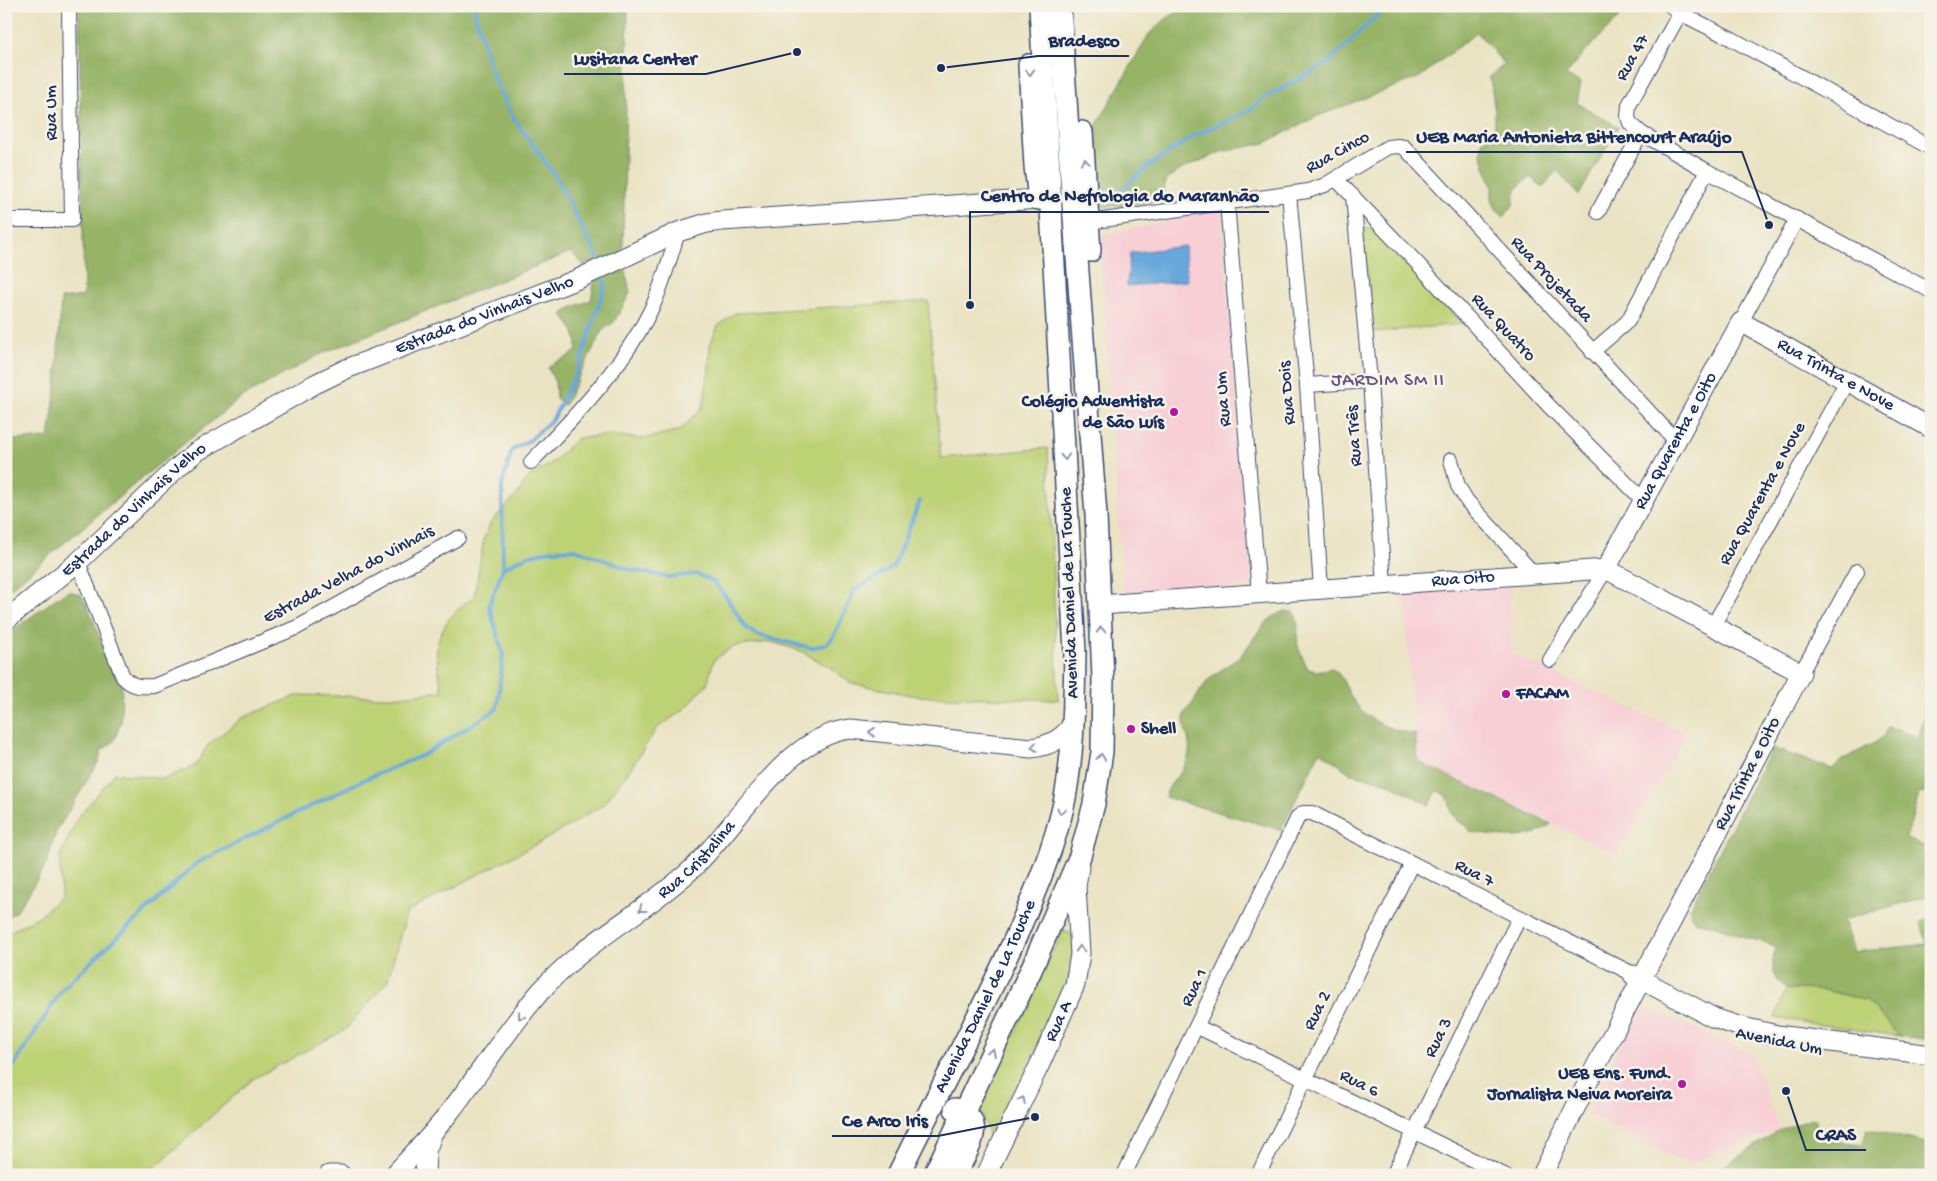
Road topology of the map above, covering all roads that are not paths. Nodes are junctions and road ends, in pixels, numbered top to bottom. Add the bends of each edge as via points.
1 (69, 6) edge
2 (1026, 6) edge
3 (1040, 6) edge
4 (1060, 6) edge
5 (1074, 6) edge
6 (1675, 10) edge
7 (1641, 133) junction
8 (1398, 146) joint
9 (1931, 148) edge
10 (1707, 171) junction
11 (1061, 176) junction
12 (1336, 179) junction
13 (1289, 194) junction
14 (1353, 196) junction
15 (1039, 199) junction
16 (1227, 202) junction
17 (1598, 212) dead end
18 (1797, 219) junction
19 (6, 220) edge
20 (1089, 222) junction
21 (678, 232) junction
22 (1931, 291) edge
23 (1741, 322) junction
24 (1058, 338) junction
25 (1592, 352) junction
26 (1370, 381) junction
27 (1846, 381) junction
28 (1307, 385) junction
29 (1090, 421) junction
30 (1931, 428) edge
31 (1676, 442) junction
32 (1451, 460) dead end
33 (531, 462) dead end
34 (1644, 501) junction
35 (458, 538) dead end
36 (78, 562) junction
37 (1606, 569) junction
38 (1857, 571) dead end
39 (1534, 574) junction
40 (1384, 585) junction
41 (1321, 589) junction
42 (1259, 594) junction
43 (1100, 604) junction
44 (6, 620) edge
45 (1713, 626) junction
46 (1550, 660) dead end
47 (1800, 673) junction
48 (1073, 723) junction
49 (1298, 817) joint
50 (1080, 856) junction
51 (1412, 863) junction
52 (1519, 918) junction
53 (1635, 981) junction
54 (1198, 1027) junction
55 (1931, 1055) edge
56 (1931, 1066) edge
57 (1306, 1079) junction
58 (928, 1112) junction
59 (964, 1112) junction
60 (1414, 1131) junction
61 (434, 1132) junction
62 (329, 1175) edge
63 (341, 1175) edge
64 (394, 1175) edge
65 (425, 1175) edge
66 (898, 1175) edge
67 (934, 1175) edge
68 (955, 1175) edge
69 (986, 1175) edge
70 (1124, 1175) edge
71 (1258, 1175) edge
72 (1393, 1175) edge
73 (1504, 1175) edge
74 (1533, 1175) edge
75 (1542, 1175) edge

1 - 19 street, Rua Um via 72,220
2 -> 15 main road
3 - 11 main road, Avenida Daniel de La Touche
4 - 11 main road, Avenida Daniel de La Touche
20 -> 5 main road
6 - 7 street, Rua 47 via 1627,112 1630,124
6 - 9 street
7 - 10 street
7 - 17 street
8 - 12 street, Rua Cinco via 1388,147
8 - 25 street, Rua Projetada via 1411,154
10 - 18 street
10 - 25 street via 1628,321
11 - 24 main road, Avenida Daniel de La Touche
11 - 29 main road, Avenida Daniel de La Touche
12 - 13 street, Rua Cinco
12 - 14 street, Rua Quatro
13 - 16 street, Rua Cinco
13 - 28 street, Rua Dois
14 - 26 street, Rua Três
14 - 34 street, Rua Quatro via 1550,408
15 - 21 street, Estrada do Vinhais Velho via 722,221
15 - 24 main road
16 - 20 street, Rua Cinco
16 - 42 street, Rua Um
18 - 22 street
18 - 23 street, Rua Quarenta e Oito
20 - 29 main road
21 - 33 street via 654,302 635,339 580,412
21 - 36 street, Estrada do Vinhais Velho via 578,279 346,369 273,408 189,458
23 - 27 street, Rua Trinta e Nove
23 - 31 street, Rua Quarenta e Oito
24 -> 48 main road, Avenida Daniel de La Touche via 1076,652
25 - 31 street, Rua Projetada
26 - 28 street
26 - 40 street, Rua Três
27 - 30 street, Rua Trinta e Nove
27 - 45 street, Rua Quarenta e Nove
28 - 41 street, Rua Dois
29 - 43 main road, Avenida Daniel de La Touche
31 - 34 street, Rua Quarenta e Oito
32 - 39 street via 1458,486 1468,501
34 - 37 street, Rua Quarenta e Oito
35 - 36 street, Estrada Velha do Vinhais via 298,627 154,686 138,687 123,677
36 - 44 street, Estrada do Vinhais Velho
37 - 39 street, Rua Oito
37 - 45 street
37 - 46 street, Rua Quarenta e Oito
38 - 47 street, Rua Trinta e Oito
39 - 40 street, Rua Oito
40 - 41 street, Rua Oito
41 - 42 street, Rua Oito
42 - 43 street, Rua Oito
50 -> 43 main road, Avenida Daniel de La Touche via 1094,804 1102,752
45 - 47 street
47 - 53 street, Rua Trinta e Oito
48 -> 58 main road, Avenida Daniel de La Touche via 1064,802 1044,869 988,997
48 -> 61 street, Rua Cristalina via 1061,738 1031,748 851,729 824,735 807,745 776,772 693,868 554,978 518,1020
49 - 51 street, Rua 7 via 1312,813
49 - 54 street, Rua 1
59 -> 50 main road, Avenida Daniel de La Touche
69 -> 50 street, Rua A via 1075,986 1080,954 1076,887
51 - 52 street, Rua 7
51 - 57 street, Rua 2
52 - 53 street, Rua 7
52 - 60 street, Rua 3
53 - 55 street, Avenida Um via 1714,1018 1776,1036
53 - 56 street, Avenida Um via 1706,1026 1732,1034 1777,1044
53 - 74 street
53 - 75 street
54 - 57 street, Rua 6
54 - 70 street, Rua 1
57 - 60 street, Rua 6
57 - 71 street, Rua 2
58 - 59 main road via 949,1108
58 - 66 main road, Avenida Daniel de La Touche
59 - 67 main road, Avenida Daniel de La Touche
59 - 68 main road via 972,1121 973,1139
60 - 72 street, Rua 3
60 - 73 street, Rua 6
61 - 64 street, Rua Cristalina
61 - 65 street via 426,1151
62 - 63 street

